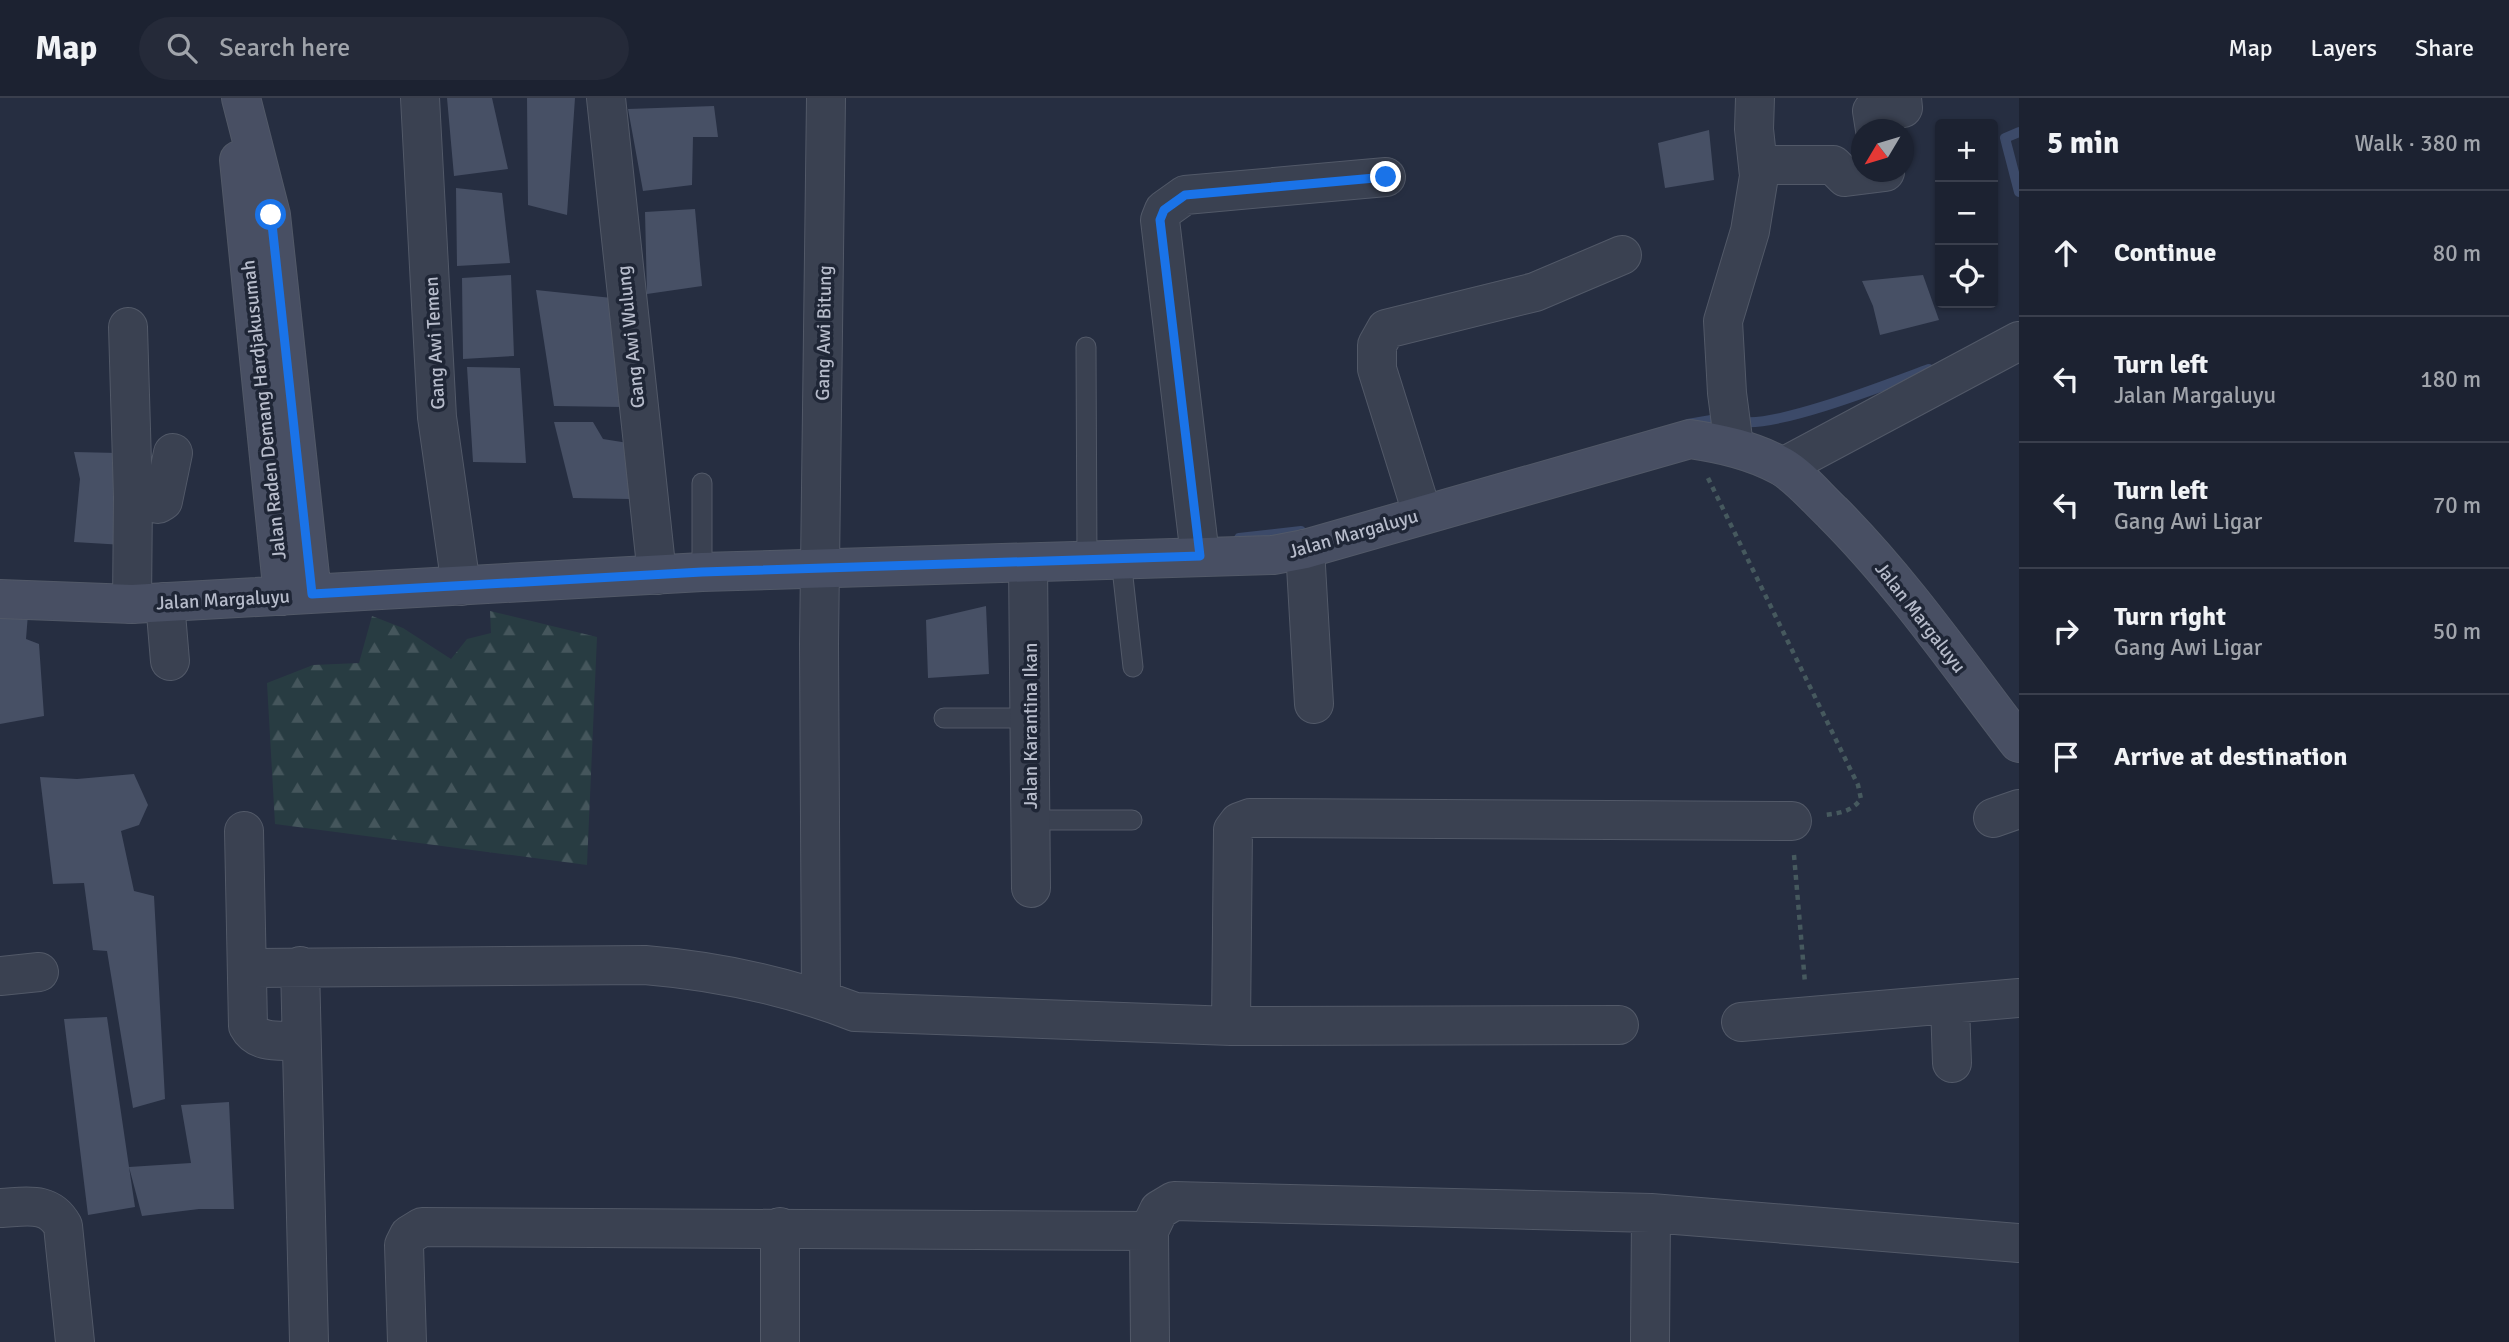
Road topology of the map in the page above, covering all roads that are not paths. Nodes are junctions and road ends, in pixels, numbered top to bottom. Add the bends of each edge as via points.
1 (239, 98) edge
2 (420, 98) edge
3 (606, 98) edge
4 (826, 98) edge
5 (1755, 98) edge
6 (1902, 98) edge
7 (1873, 119) edge
8 (1758, 165) junction
9 (1851, 176) edge
10 (1386, 177) dead end
11 (1622, 256) dead end
12 (128, 327) dead end
13 (2019, 341) edge
14 (1086, 348) dead end
15 (1734, 446) junction
16 (173, 453) dead end
17 (1783, 467) junction
18 (702, 483) dead end
19 (134, 497) junction
20 (1422, 513) junction
21 (1305, 549) junction
22 (1200, 556) junction
23 (1104, 560) junction
24 (1028, 563) junction
25 (821, 569) junction
26 (702, 572) junction
27 (657, 575) junction
28 (461, 586) junction
29 (298, 595) junction
30 (0, 599) edge
31 (148, 603) junction
32 (170, 661) dead end
33 (1133, 667) dead end
34 (1314, 704) dead end
35 (944, 718) dead end
36 (1030, 718) junction
37 (2019, 743) edge
38 (1030, 820) junction
39 (1132, 820) dead end
40 (1791, 821) road end
41 (244, 831) dead end
42 (1031, 888) dead end
43 (300, 966) junction
44 (248, 968) junction
45 (39, 972) dead end
46 (0, 976) edge
47 (2019, 998) edge
48 (821, 999) junction
49 (1950, 1005) junction
50 (1741, 1022) dead end
51 (1619, 1025) dead end
52 (1231, 1026) junction
53 (300, 1041) junction
54 (1952, 1063) dead end
55 (0, 1208) edge
56 (1651, 1213) junction
57 (780, 1227) junction
58 (1149, 1231) junction
59 (2019, 1243) edge
60 (75, 1342) edge
61 (309, 1342) edge
62 (407, 1342) edge
63 (780, 1342) edge
64 (1150, 1342) edge
65 (1650, 1342) edge

1 - 29 main road, Jalan Raden Demang Hardjakusumah via 243,218
2 - 28 street, Gang Awi Temen via 437,418
3 - 27 street, Gang Awi Wulung
4 - 25 street, Gang Awi Bitung
5 - 8 street
6 - 7 street via 1903,108 1871,111
8 - 9 street via 1833,165 1845,177
8 - 15 street via 1750,231 1723,321
10 - 22 street via 1185,195 1164,210 1160,220
11 - 20 street via 1535,292 1386,330 1377,345 1377,369
12 - 19 street
13 - 17 street
14 - 23 lane
15 - 17 main road, Jalan Margaluyu
15 - 20 main road, Jalan Margaluyu via 1690,439
16 - 19 street via 163,501 158,504
17 - 37 main road, Jalan Margaluyu via 1854,534
18 - 26 lane
19 - 31 street
20 - 21 main road, Jalan Margaluyu
21 - 22 main road, Jalan Margaluyu via 1273,555
21 - 34 street
22 - 23 main road, Jalan Margaluyu
23 - 24 main road, Jalan Margaluyu
23 - 33 lane
24 - 25 main road, Jalan Margaluyu
24 - 36 street, Jalan Karantina Ikan
25 - 26 main road, Jalan Margaluyu
25 - 48 street, Gang Awi Bitung
26 - 27 main road, Jalan Margaluyu
27 - 28 main road, Jalan Margaluyu
28 - 29 main road, Jalan Margaluyu
29 - 31 main road, Jalan Margaluyu
30 - 31 main road, Jalan Margaluyu
31 - 32 street
35 - 36 lane
36 - 38 street, Jalan Karantina Ikan
38 - 39 lane
38 - 42 street, Jalan Karantina Ikan
40 - 52 street via 1250,818 1239,822 1233,830
41 - 44 street
43 - 44 street
43 - 48 street via 645,965 702,969
43 - 53 street
44 - 53 street via 248,1026 253,1035 262,1040
45 - 46 street
47 - 49 street
48 - 52 street via 855,1012
49 - 50 street
49 - 54 street
51 - 52 street
53 - 61 street
55 - 60 street via 43,1206 57,1215 63,1226
56 - 58 street via 1174,1201 1159,1210
56 - 59 street
56 - 65 street
57 - 58 street
57 - 62 street via 422,1227 409,1235 404,1245
57 - 63 street
58 - 64 street

